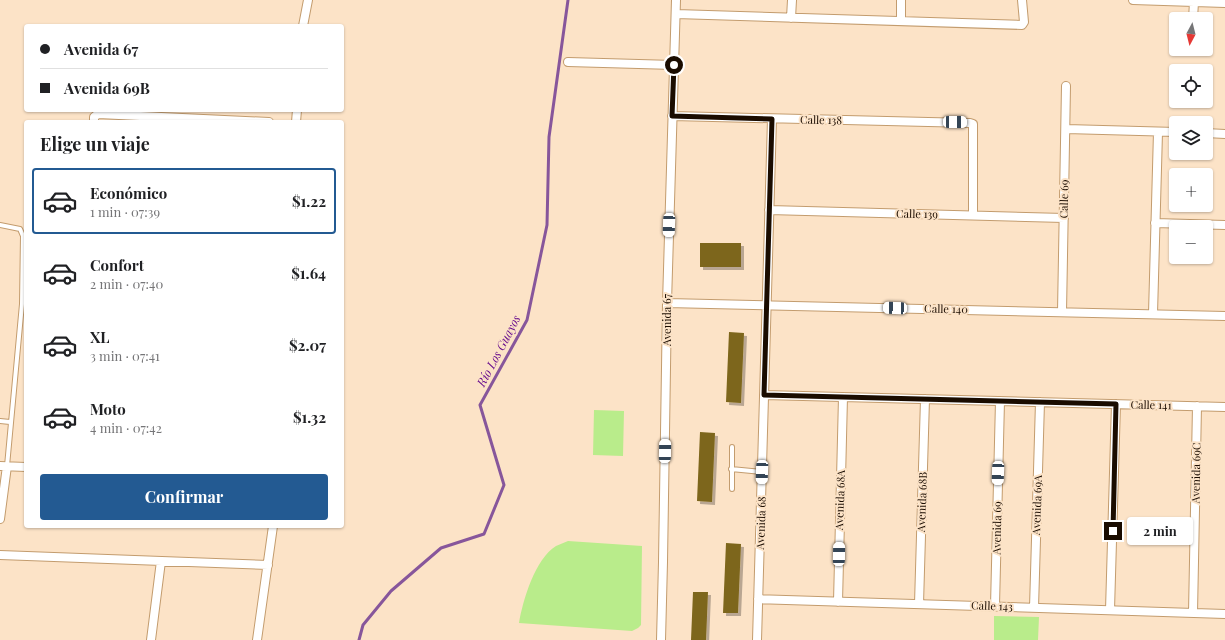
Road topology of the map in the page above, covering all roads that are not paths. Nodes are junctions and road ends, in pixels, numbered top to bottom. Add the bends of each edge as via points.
1 (308, 0) edge
2 (676, 0) edge
3 (792, 0) edge
4 (901, 0) edge
5 (1022, 0) edge
6 (1133, 0) edge
7 (1194, 2) junction
8 (1225, 3) edge
9 (1193, 12) edge
10 (676, 14) junction
11 (791, 18) junction
12 (901, 21) junction
13 (303, 24) edge
14 (568, 62) dead end
15 (674, 65) junction
16 (1066, 86) dead end
17 (672, 116) junction
18 (152, 119) edge
19 (772, 119) junction
20 (94, 120) edge
21 (186, 120) edge
22 (1066, 129) junction
23 (1158, 132) junction
24 (1169, 132) edge
25 (1213, 133) edge
26 (1225, 134) edge
27 (769, 210) junction
28 (973, 215) junction
29 (1064, 218) junction
30 (1155, 223) junction
31 (0, 225) edge
32 (1225, 225) edge
33 (667, 303) junction
34 (766, 305) junction
35 (1062, 312) junction
36 (1153, 314) junction
37 (1225, 316) edge
38 (764, 395) junction
39 (843, 397) junction
40 (925, 399) junction
41 (1000, 401) junction
42 (1040, 402) junction
43 (1116, 404) junction
44 (1197, 406) junction
45 (1225, 407) edge
46 (0, 421) edge
47 (10, 422) junction
48 (732, 447) dead end
49 (3, 466) edge
50 (24, 467) edge
51 (732, 469) junction
52 (762, 472) junction
53 (732, 489) dead end
54 (0, 519) edge
55 (274, 528) edge
56 (0, 555) edge
57 (161, 561) junction
58 (268, 565) junction
59 (758, 599) junction
60 (838, 602) junction
61 (919, 604) junction
62 (995, 606) junction
63 (1034, 608) junction
64 (1110, 610) junction
65 (1193, 613) junction
66 (1225, 614) edge
67 (151, 640) edge
68 (257, 640) edge
69 (661, 640) edge
70 (757, 640) edge

1 - 13 street
2 - 10 street, Avenida 67
3 - 11 street
4 - 12 street
5 - 12 street via 1022,25
6 - 7 street
7 - 8 street
7 - 9 street
10 - 11 street
10 - 15 street, Avenida 67
11 - 12 street
14 - 15 street
15 - 17 street, Avenida 67
16 - 22 street, Calle 69
17 - 19 street, Calle 138
17 - 33 street, Avenida 67
18 - 20 street via 98,114 94,116
18 - 21 street
19 - 27 street, Avenida 68
19 - 28 street, Calle 138 via 973,124
22 - 23 street
22 - 29 street, Calle 69
23 - 24 street
23 - 30 street
25 - 26 street
27 - 28 street, Calle 139
27 - 34 street, Avenida 68
28 - 29 street, Calle 139
29 - 35 street, Calle 69
30 - 32 street
30 - 36 street
31 - 47 lane via 20,229 23,236 22,304
33 - 34 street, Calle 140
33 - 69 street, Avenida 67
34 - 35 street, Calle 140
34 - 38 street, Avenida 68
35 - 36 street, Calle 140
36 - 37 street, Calle 140
38 - 39 street, Calle 141
38 - 52 street, Avenida 68
39 - 40 street, Calle 141
39 - 60 street, Avenida 68A
40 - 41 street, Calle 141
40 - 61 street, Avenida 68B
41 - 42 street, Calle 141
41 - 62 street, Avenida 69
42 - 43 street, Calle 141
42 - 63 street, Avenida 69A
43 - 44 street, Calle 141
43 - 64 street
44 - 45 street, Calle 141
44 - 65 street, Avenida 69C
46 - 47 lane
47 - 49 lane
48 - 51 lane
49 - 50 street
49 - 54 street
51 - 52 lane
51 - 53 lane
52 - 59 street, Avenida 68
55 - 58 street
56 - 57 street
57 - 58 street
57 - 67 street
58 - 68 street
59 - 60 street, Calle 143
59 - 70 street, Avenida 68
60 - 61 street, Calle 143
61 - 62 street, Calle 143
62 - 63 street, Calle 143
63 - 64 street, Calle 143
64 - 65 street, Calle 143
65 - 66 street, Calle 143

